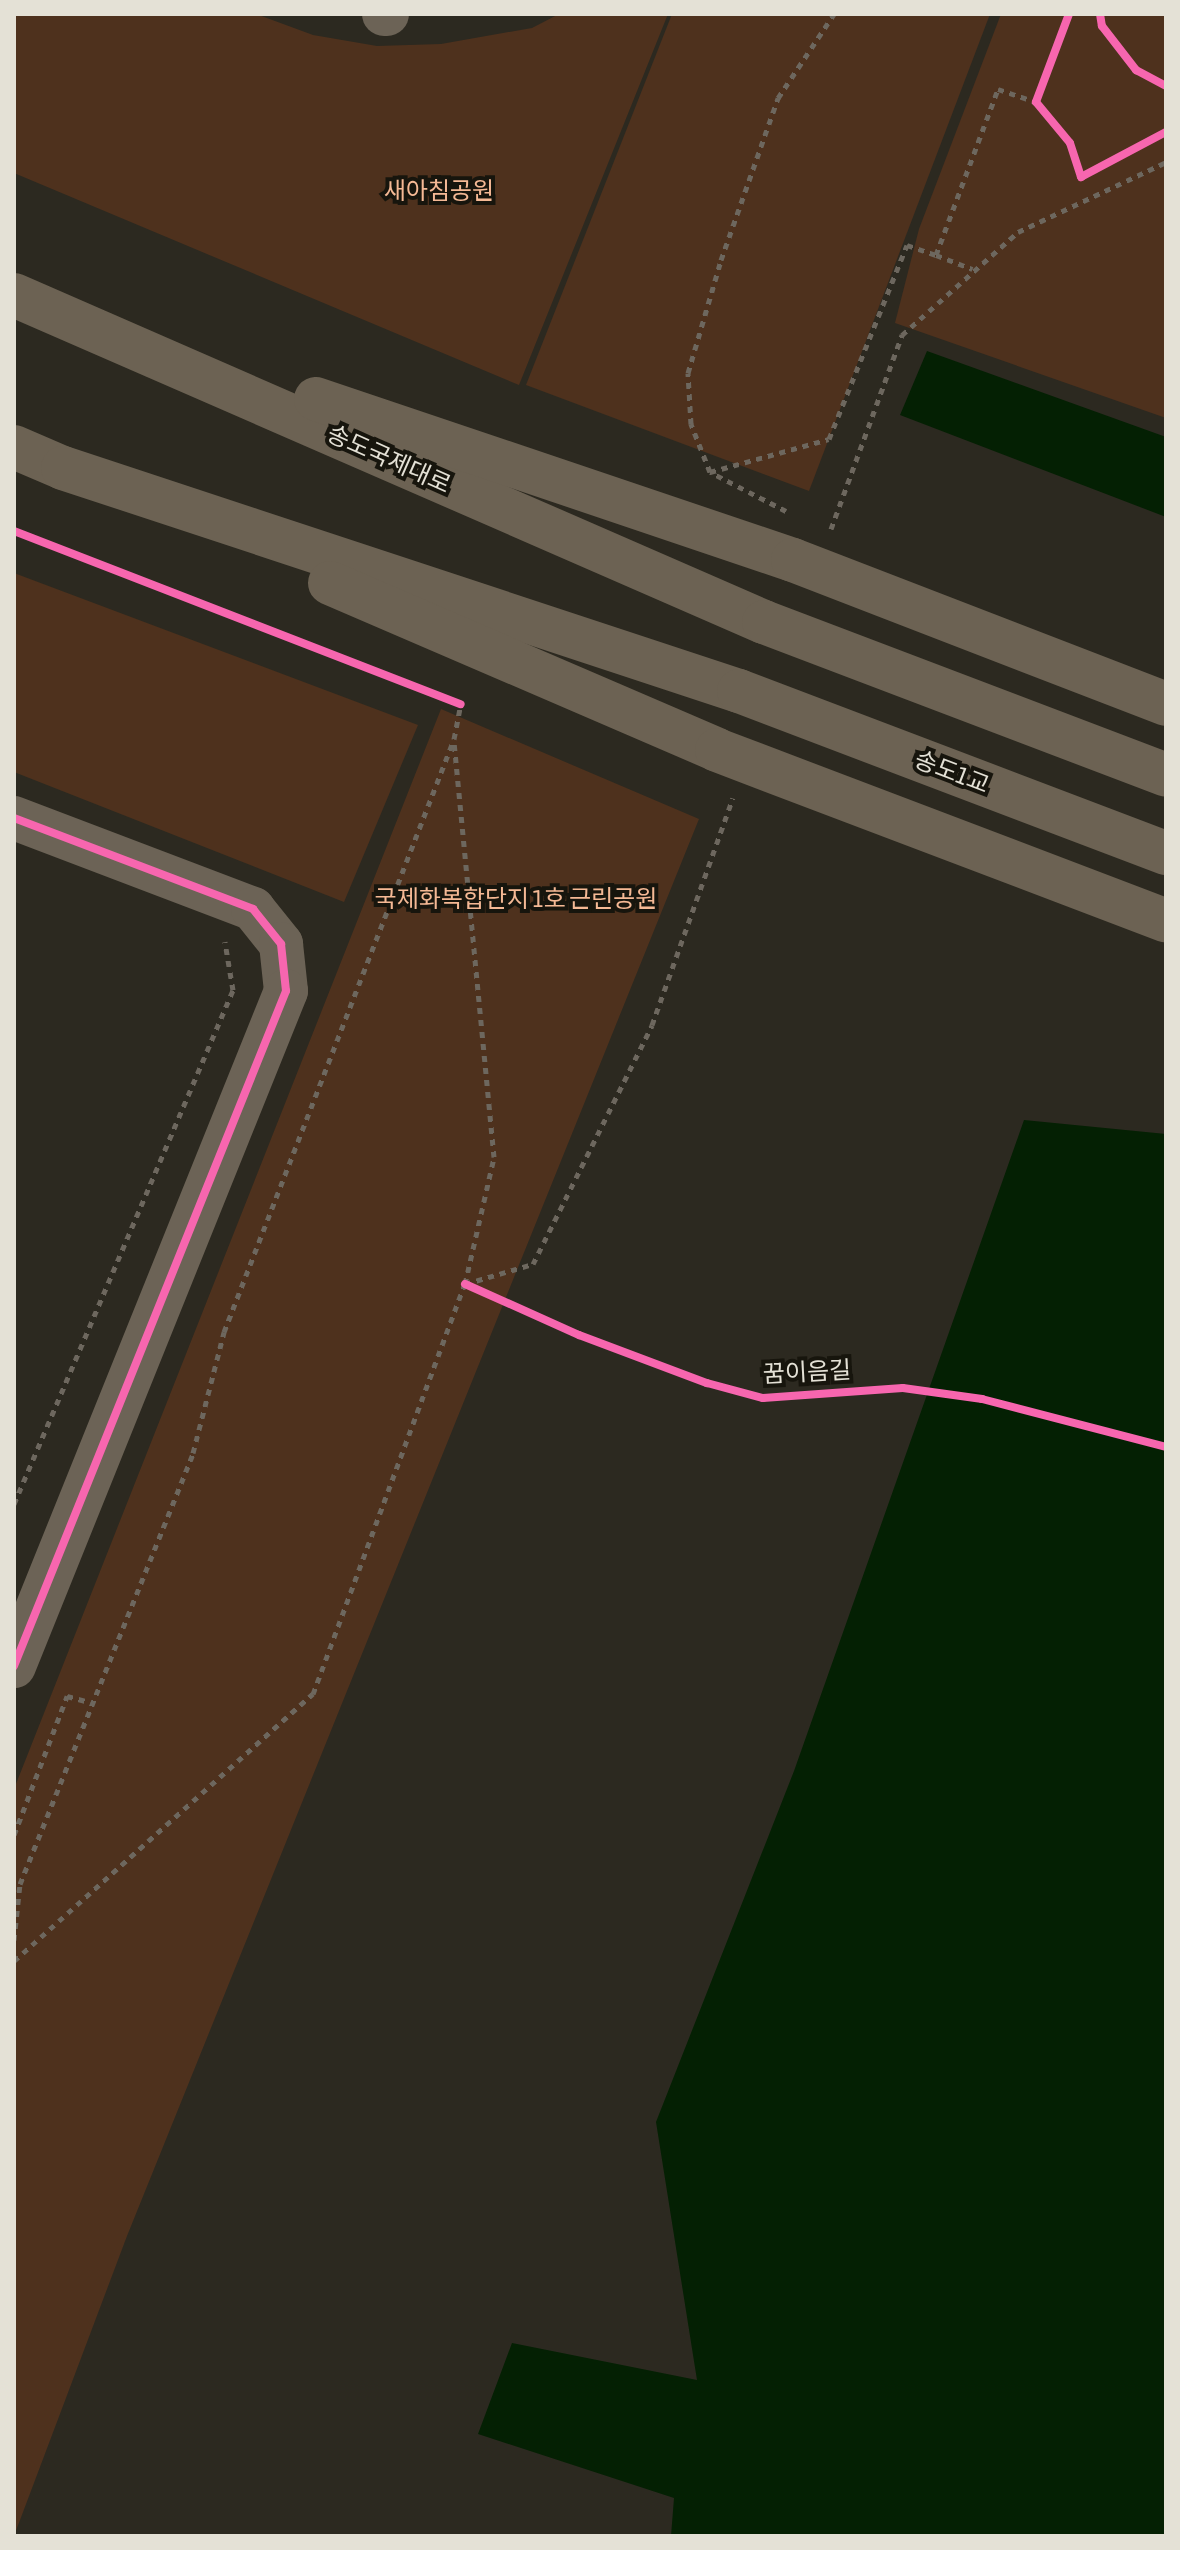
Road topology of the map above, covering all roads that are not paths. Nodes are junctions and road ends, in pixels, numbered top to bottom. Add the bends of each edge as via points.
1 (22, 298) edge
2 (14, 447) edge
3 (63, 468) junction
4 (1166, 704) edge
5 (1166, 775) edge
6 (14, 818) edge
7 (1166, 853) edge
8 (1166, 921) edge
9 (14, 1666) edge

1 - 4 main road via 793,560
1 - 5 main road, 송도국제대로 via 764,622
2 - 3 main road
3 - 7 main road, 송도1교 via 739,691
3 - 8 main road via 717,750
6 - 9 street via 253,909 281,944 286,991

